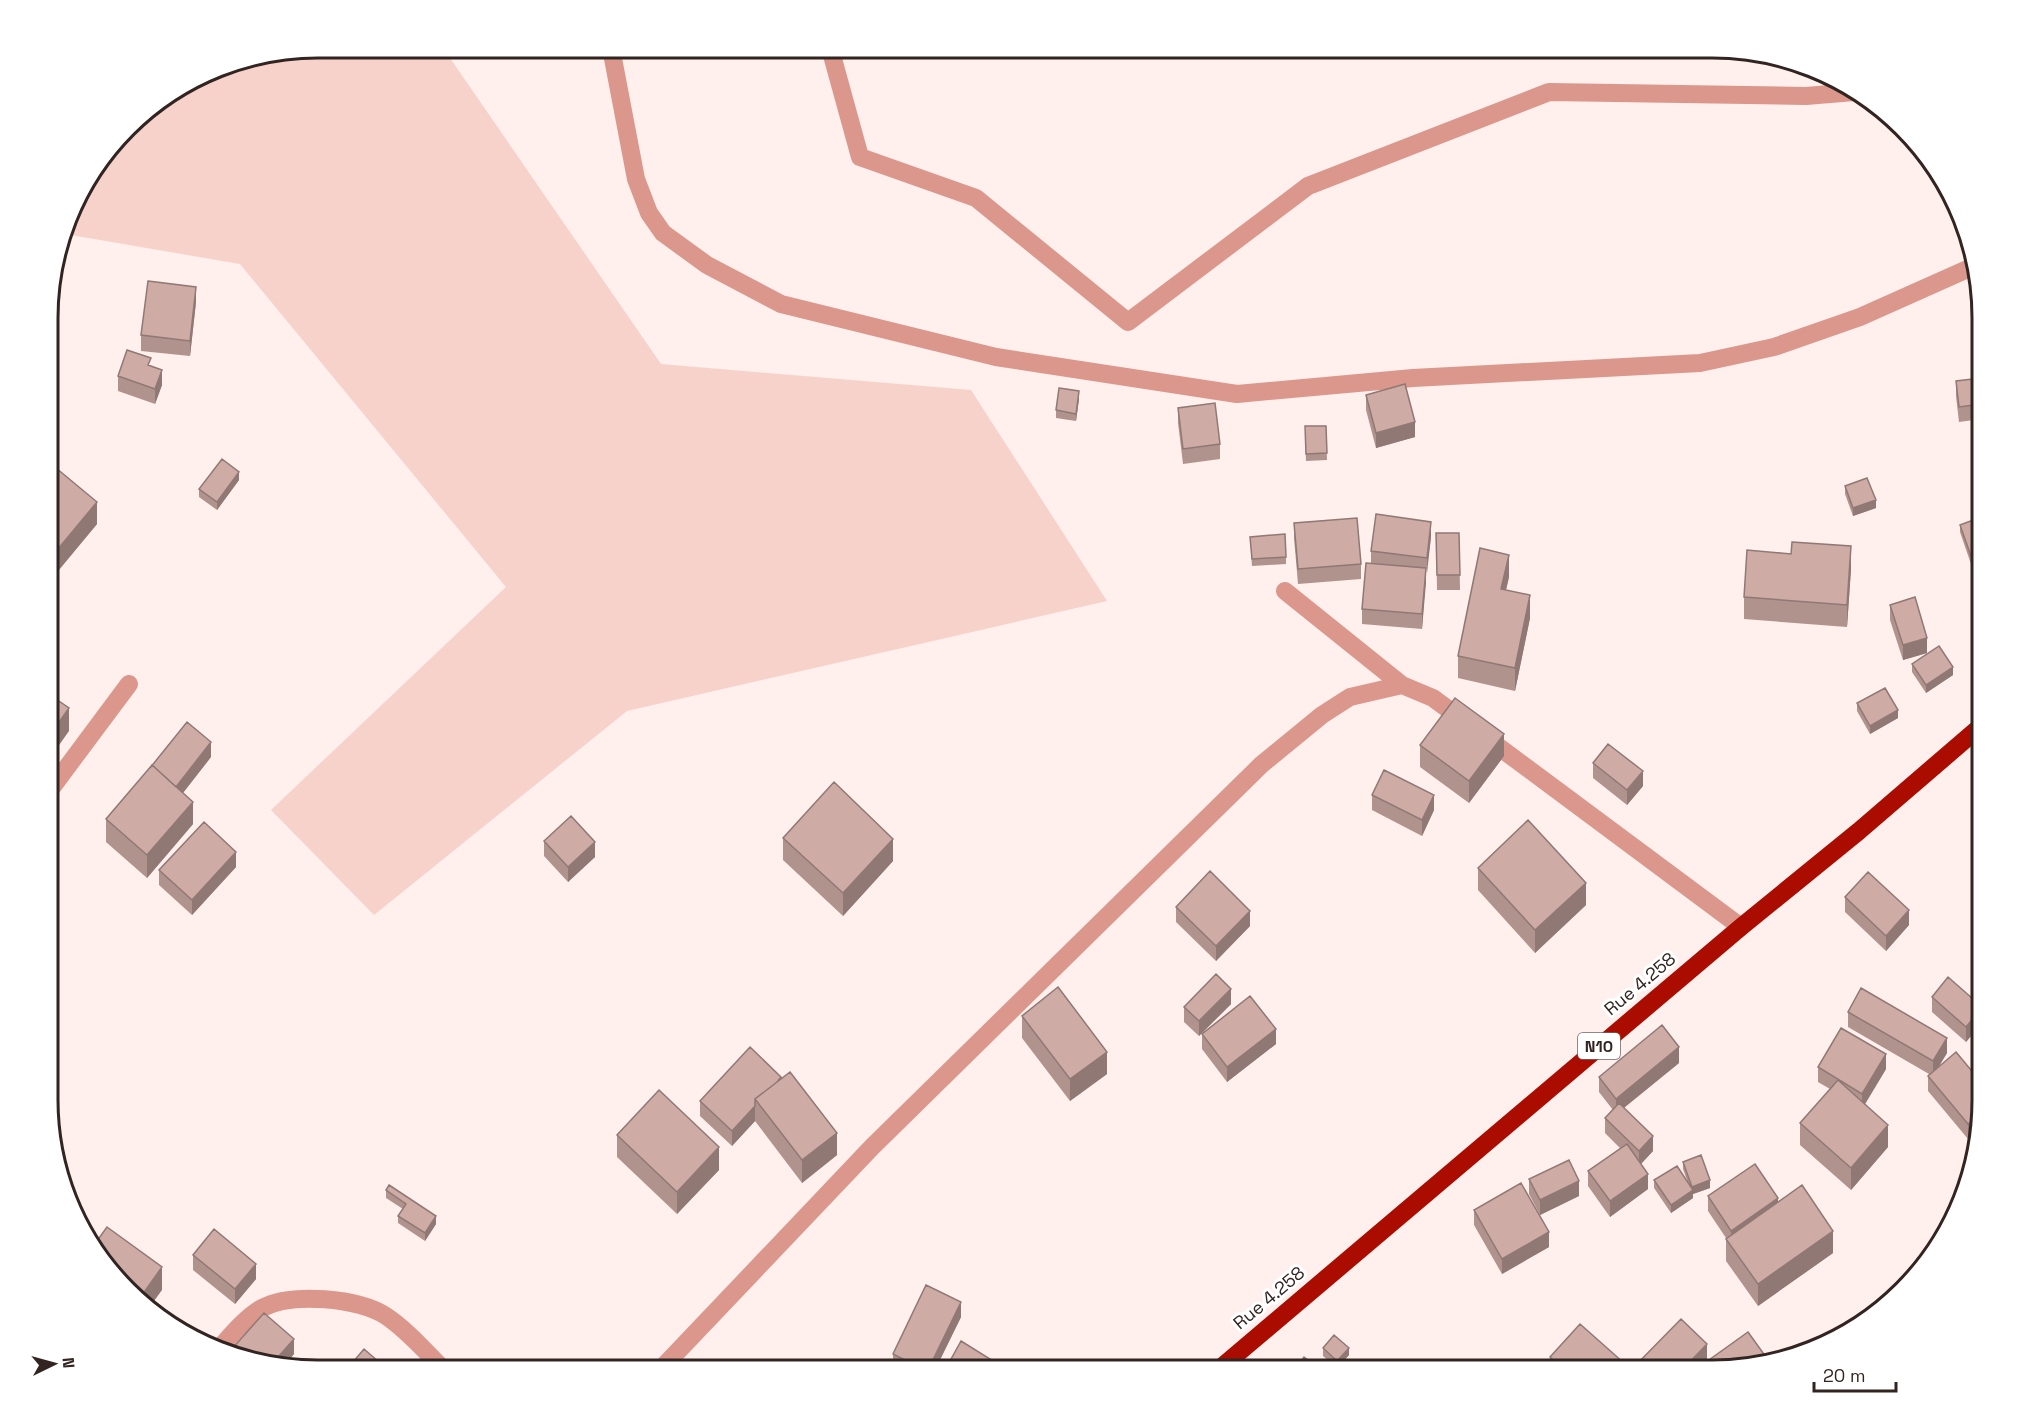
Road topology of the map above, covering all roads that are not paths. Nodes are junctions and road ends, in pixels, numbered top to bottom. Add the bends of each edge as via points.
1 (613, 58) edge
2 (833, 58) edge
3 (1841, 93) edge
4 (1967, 269) edge
5 (1285, 591) dead end
6 (129, 684) dead end
7 (1402, 685) junction
8 (1972, 735) edge
9 (58, 779) edge
10 (1741, 927) junction
11 (225, 1342) edge
12 (434, 1360) edge
13 (670, 1360) edge
14 (1230, 1360) edge

1 - 4 street via 636,179 649,213 663,233 707,266 781,304 996,357 1237,394 1413,378 1700,363 1774,347 1860,317
2 - 3 street via 860,157 976,198 1128,321 1308,186 1549,92 1806,96
5 - 7 street
6 - 9 street
7 - 10 street via 1433,698
7 - 13 street via 1350,697 1262,765 872,1147
8 - 10 highway, Rue 4.258 / N10
10 - 14 highway, Rue 4.258 / N10
11 - 12 street via 261,1308 282,1300 305,1298 350,1302 385,1315

